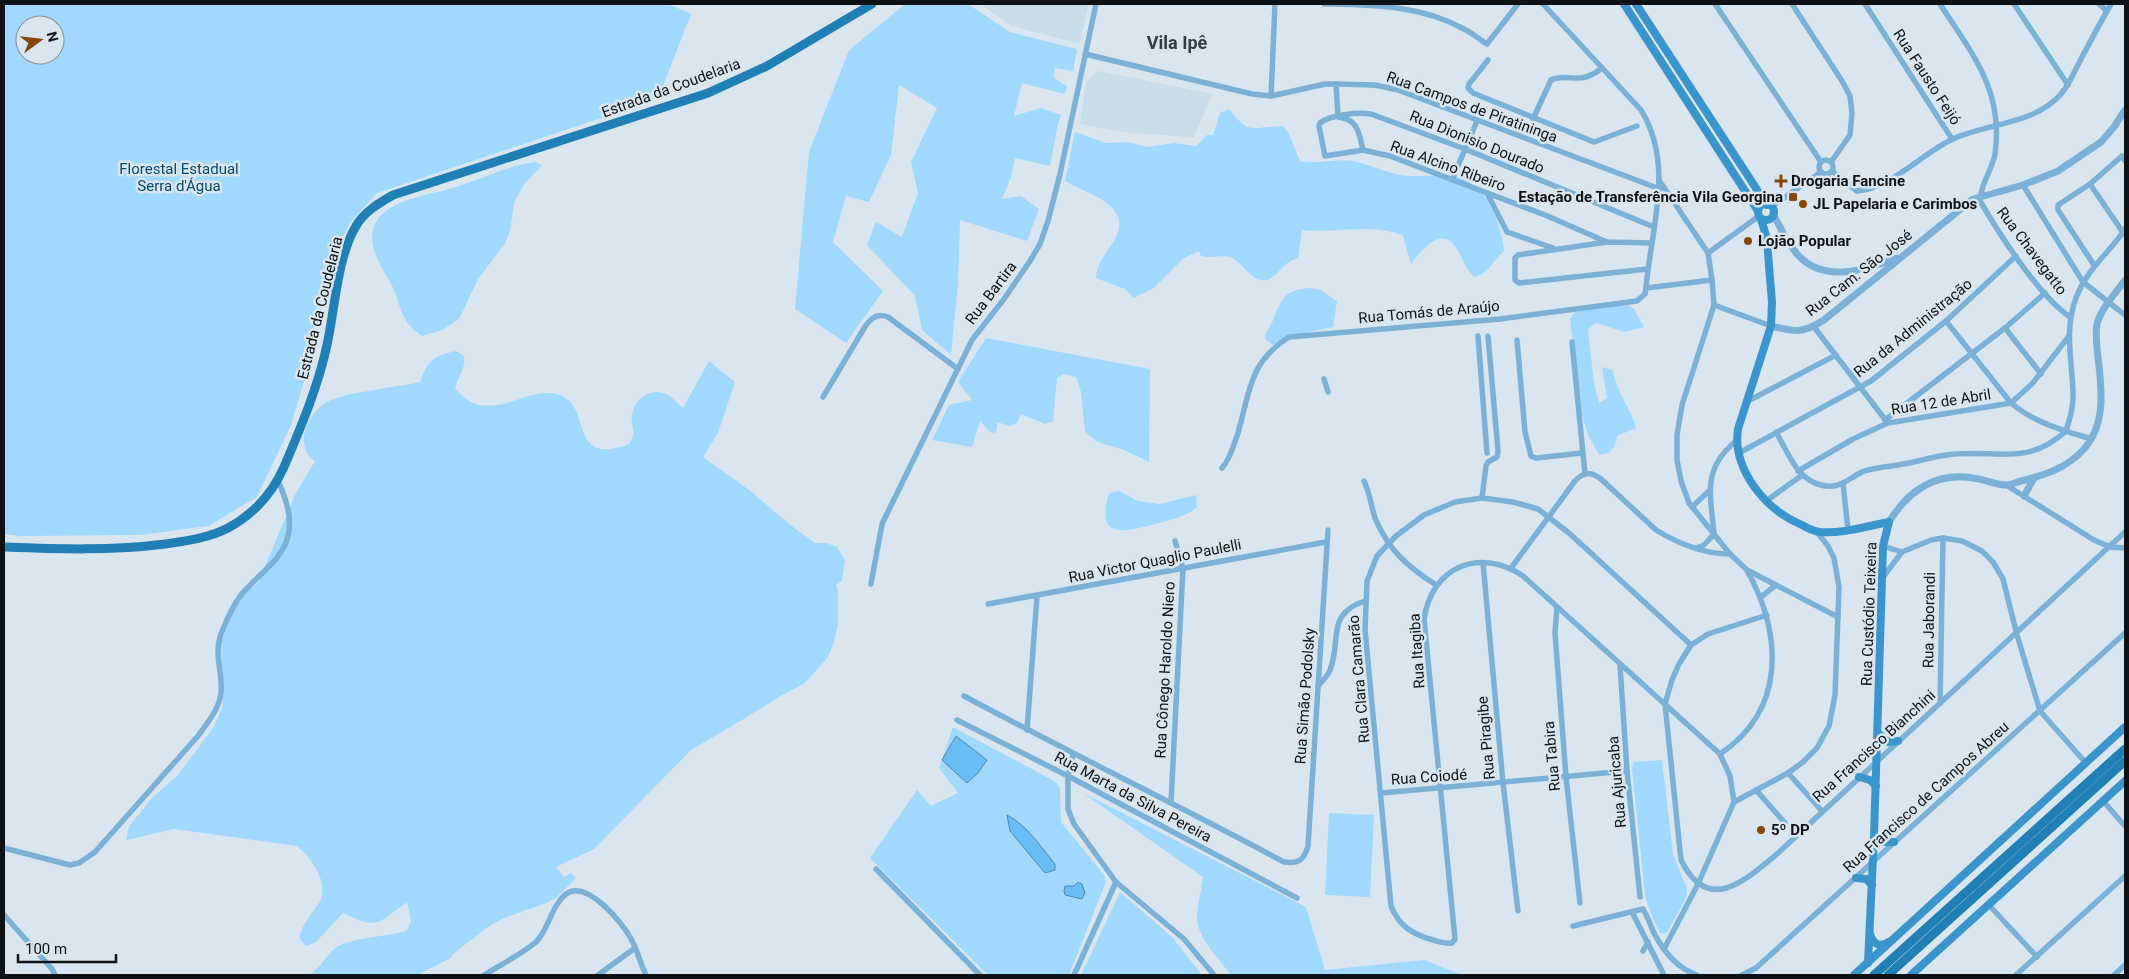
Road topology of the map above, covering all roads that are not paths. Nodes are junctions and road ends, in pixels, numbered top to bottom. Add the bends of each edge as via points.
1 (872, 4) edge
2 (1096, 4) edge
3 (1275, 4) edge
4 (1324, 4) edge
5 (1368, 4) edge
6 (1518, 4) edge
7 (1543, 4) edge
8 (1624, 4) edge
9 (1636, 4) edge
10 (1715, 4) edge
11 (1792, 4) edge
12 (1865, 4) edge
13 (1940, 4) edge
14 (2014, 4) edge
15 (2099, 4) edge
16 (2111, 4) edge
17 (2106, 11) junction
18 (1085, 54) junction
19 (1488, 60) dead end
20 (1602, 68) junction
21 (1336, 84) junction
22 (2068, 85) junction
23 (1271, 96) junction
24 (2125, 110) edge
25 (1338, 117) junction
26 (1533, 119) junction
27 (1477, 121) junction
28 (1998, 125) junction
29 (1637, 126) dead end
30 (1952, 139) junction
31 (1465, 149) junction
32 (1363, 150) junction
33 (1325, 156) joint
34 (2125, 160) edge
35 (1821, 162) junction
36 (1832, 162) junction
37 (1832, 171) junction
38 (1821, 172) junction
39 (1452, 180) junction
40 (1660, 180) junction
41 (2090, 184) junction
42 (2023, 185) junction
43 (1660, 189) junction
44 (1487, 193) junction
45 (1980, 196) junction
46 (1771, 211) junction
47 (1759, 216) junction
48 (1654, 227) junction
49 (2124, 232) edge
50 (1767, 239) junction
51 (1607, 242) junction
52 (1651, 243) junction
53 (1556, 249) junction
54 (1708, 253) junction
55 (1905, 255) junction
56 (2016, 256) junction
57 (2094, 265) junction
58 (1647, 269) junction
59 (1869, 269) junction
60 (1712, 280) junction
61 (1874, 280) junction
62 (2125, 280) edge
63 (2083, 282) junction
64 (1646, 288) junction
65 (2045, 293) junction
66 (2109, 303) junction
67 (1714, 305) junction
68 (2125, 315) edge
69 (2070, 318) junction
70 (1946, 321) junction
71 (1771, 326) junction
72 (1814, 326) junction
73 (2005, 328) junction
74 (1478, 336) dead end
75 (1488, 336) dead end
76 (2069, 336) junction
77 (1517, 340) dead end
78 (1572, 342) dead end
79 (1972, 354) junction
80 (1836, 355) junction
81 (958, 369) junction
82 (2041, 374) junction
83 (1324, 379) dead end
84 (1483, 386) junction
85 (1493, 386) junction
86 (1861, 387) junction
87 (1328, 392) dead end
88 (823, 397) dead end
89 (1748, 400) junction
90 (1494, 401) junction
91 (1484, 402) junction
92 (2011, 403) junction
93 (1886, 421) junction
94 (2066, 431) junction
95 (1776, 432) junction
96 (2092, 439) junction
97 (1736, 441) junction
98 (1487, 453) dead end
99 (1582, 453) junction
100 (1739, 453) junction
101 (1222, 468) dead end
102 (1800, 473) junction
103 (1585, 474) junction
104 (2034, 478) junction
105 (278, 480) junction
106 (1364, 481) dead end
107 (1843, 484) junction
108 (2006, 485) junction
109 (1710, 490) junction
110 (2024, 496) junction
111 (1482, 498) junction
112 (1766, 501) junction
113 (1692, 507) junction
114 (1549, 518) junction
115 (1888, 522) junction
116 (1848, 529) junction
117 (1328, 530) dead end
118 (1816, 531) junction
119 (2125, 532) edge
120 (1714, 534) junction
121 (1943, 538) junction
122 (1175, 541) dead end
123 (1326, 542) junction
124 (1388, 545) junction
125 (1883, 546) junction
126 (4, 547) edge
127 (2110, 547) junction
128 (1696, 548) junction
129 (2125, 548) edge
130 (1902, 552) junction
131 (1730, 554) junction
132 (1483, 563) junction
133 (1183, 568) junction
134 (1511, 568) junction
135 (1747, 570) junction
136 (1882, 578) junction
137 (870, 584) dead end
138 (1436, 585) junction
139 (1776, 585) junction
140 (1037, 596) junction
141 (1761, 597) junction
142 (1365, 601) junction
143 (988, 604) dead end
144 (1557, 608) junction
145 (1767, 615) junction
146 (1838, 617) junction
147 (2125, 633) edge
148 (2016, 635) junction
149 (1691, 645) junction
150 (1620, 665) junction
151 (1318, 686) junction
152 (964, 696) dead end
153 (1940, 703) junction
154 (1665, 704) junction
155 (2040, 711) junction
156 (958, 720) dead end
157 (2125, 728) edge
158 (1028, 730) junction
159 (1878, 733) junction
160 (1898, 741) junction
161 (2125, 749) edge
162 (1073, 754) junction
163 (1720, 754) junction
164 (2125, 760) edge
165 (1877, 761) junction
166 (2085, 762) junction
167 (1627, 771) junction
168 (1788, 773) junction
169 (1068, 776) junction
170 (1566, 777) junction
171 (1858, 778) junction
172 (2125, 781) edge
173 (1503, 783) junction
174 (1876, 786) junction
175 (1442, 788) junction
176 (1756, 790) junction
177 (1381, 793) junction
178 (2103, 801) junction
179 (1171, 802) junction
180 (1734, 802) junction
181 (1822, 811) junction
182 (1785, 822) dead end
183 (2125, 826) edge
184 (1874, 836) junction
185 (1894, 842) junction
186 (4, 848) edge
187 (1300, 861) joint
188 (1873, 861) junction
189 (876, 869) dead end
190 (2125, 876) edge
191 (1856, 878) junction
192 (1116, 882) junction
193 (1698, 884) junction
194 (1872, 885) junction
195 (1640, 897) dead end
196 (1296, 898) dead end
197 (1580, 903) dead end
198 (1988, 904) junction
199 (1518, 911) dead end
200 (1632, 912) junction
201 (4, 915) edge
202 (1573, 926) dead end
203 (1870, 932) junction
204 (1892, 940) junction
205 (1648, 942) junction
206 (1446, 944) joint
207 (635, 948) junction
208 (1643, 950) dead end
209 (1664, 950) junction
210 (2037, 957) junction
211 (1868, 963) junction
212 (2125, 965) edge
213 (55, 975) edge
214 (484, 975) edge
215 (598, 975) edge
216 (646, 975) edge
217 (980, 975) edge
218 (1074, 975) edge
219 (1214, 975) edge
220 (1664, 975) edge
221 (1697, 975) edge
222 (1742, 975) edge
223 (1854, 975) edge
224 (1874, 975) edge
225 (1888, 975) edge
226 (1911, 975) edge
227 (2016, 975) edge
228 (2114, 975) edge

1 - 105 main road, Estrada da Coudelaria via 767,66 708,93 393,195 378,203 356,225 350,240 317,384
2 - 18 street, Rua Bartira
3 - 23 street
4 - 5 street
5 - 6 street via 1424,13 1464,29 1488,44
7 - 20 street
8 - 47 main road
9 - 46 main road
10 - 35 street
11 - 36 street via 1850,96 1850,135
12 - 30 street, Rua Fausto Feijó
13 - 28 street via 1983,71 1992,91
14 - 22 street
15 - 17 street
16 - 17 street
17 - 22 street
18 - 23 street
18 - 81 street, Rua Bartira via 1060,174 1040,244 972,340
19 - 26 street via 1469,84 1470,90
20 - 26 street via 1585,78 1551,80
20 - 40 street via 1641,110 1650,125
21 - 23 street, Rua Campos de Piratininga
21 - 25 street
21 - 27 street, Rua Campos de Piratininga via 1375,85 1398,90
22 - 28 street via 2052,103
24 - 42 street via 2114,127 2089,152 2058,171
25 - 31 street, Rua Dionisio Dourado via 1358,112 1371,114
25 - 32 street via 1355,124
25 - 33 street, Rua Dionisio Dourado via 1322,121 1319,126
26 - 29 street via 1594,142
27 - 31 street
27 - 43 street, Rua Campos de Piratininga
28 - 30 street
28 - 45 street via 1992,167
30 - 37 street via 1877,187 1864,191 1850,188
31 - 39 street
31 - 48 street, Rua Dionisio Dourado
32 - 33 street, Rua Alcino Ribeiro
32 - 39 street, Rua Alcino Ribeiro via 1390,156
34 - 41 street via 2122,156
35 - 36 street
35 - 38 street
36 - 37 street
37 - 38 street via 1828,174
38 - 46 street
39 - 44 street, Rua Alcino Ribeiro
40 - 43 street
40 - 54 street
41 - 49 street
41 - 57 street via 2058,207
42 - 45 street
42 - 63 street
43 - 48 street
44 - 51 street, Rua Alcino Ribeiro
44 - 53 street via 1507,232
45 - 55 street, Rua Cam. São José
45 - 56 street, Rua Chavegatto via 1985,210
46 - 47 main road via 1764,220
46 - 47 main road via 1761,206
46 - 50 main road
46 - 59 street via 1790,245 1806,263 1840,272
47 - 50 main road
47 - 54 street
48 - 52 street
49 - 57 street
50 - 71 main road
51 - 52 street
51 - 53 street
52 - 58 street
53 - 58 street via 1516,256 1516,282
54 - 60 street
55 - 59 street
55 - 61 street, Rua Cam. São José
56 - 65 street, Rua Chavegatto
56 - 70 street, Rua da Administração
57 - 63 street
58 - 64 street
59 - 61 street
60 - 64 street
60 - 67 street
61 - 72 street, Rua Cam. São José
62 - 66 street, Rua Custódio Teixeira
63 - 66 street
63 - 69 street
64 - 101 street, Rua Tomás de Araújo via 1645,294 1637,301 1567,311 1289,337 1265,356 1257,370 1248,390 1234,444
65 - 69 street, Rua Chavegatto
65 - 73 street
66 - 68 street
66 - 96 street, Rua Custódio Teixeira via 2097,324 2102,398
67 - 71 street, Rua Cam. São José
67 - 113 street via 1682,404 1677,435 1681,481
69 - 76 street
70 - 79 street
70 - 86 street, Rua da Administração
71 - 72 street, Rua Cam. São José via 1792,332 1802,332
71 - 89 main road
72 - 80 street
73 - 79 street
73 - 82 street
74 - 84 street
75 - 85 street
76 - 82 street, Rua 12 de Abril
76 - 94 street via 2073,394
77 - 99 street via 1525,432 1531,456
78 - 99 street
79 - 92 street
79 - 93 street
80 - 86 street
80 - 89 street
81 - 88 street via 888,318 877,316 866,325
81 - 137 street, Rua Bartira via 882,524
82 - 92 street, Rua 12 de Abril
83 - 87 street
84 - 85 street
84 - 91 street
85 - 90 street
86 - 93 street
86 - 95 street, Rua da Administração
89 - 97 main road
90 - 91 street
90 - 111 street via 1498,451 1497,457 1486,466
91 - 98 street
92 - 93 street, Rua 12 de Abril
92 - 94 street via 2023,413
93 - 102 street, Rua 12 de Abril
94 - 96 street
94 - 107 street via 2048,445 2019,455 1951,454 1868,470
95 - 100 street, Rua da Administração
95 - 102 street
96 - 104 street, Rua Custódio Teixeira via 2073,460
97 - 100 main road
97 - 109 street via 1722,452 1716,462
99 - 103 street
100 - 112 main road via 1747,474
102 - 107 street via 1818,485
102 - 112 street, Rua 12 de Abril
103 - 114 street via 1575,481
103 - 128 street via 1601,479 1656,530
104 - 108 street, Rua Custódio Teixeira
104 - 110 street
105 - 126 main road, Estrada da Coudelaria via 266,498 243,518 226,528 184,541 97,550
105 - 186 street via 287,508 289,534 276,558 242,594 221,632 217,663 221,693 211,718 198,736 95,852 79,863 70,865
106 - 124 street
107 - 116 street
108 - 110 street
108 - 115 street, Rua Custódio Teixeira via 1962,476 1937,480 1913,492
109 - 113 street
109 - 120 street
110 - 127 street
111 - 114 street, Rua Clara Camarão via 1527,505
111 - 124 street, Rua Clara Camarão via 1440,507 1405,528
112 - 118 main road via 1788,519
113 - 120 street
114 - 134 street
114 - 149 street, Rua Clara Camarão
115 - 116 main road
115 - 125 main road, Rua Custódio Teixeira
116 - 118 main road
117 - 123 street, Rua Simão Podolsky
118 - 146 street via 1828,546 1838,572
119 - 127 street, Rua Francisco Bianchini
120 - 128 street
120 - 131 street
121 - 130 street
121 - 148 street via 1972,545 1993,562 2003,579
121 - 153 street, Rua Jaborandi
122 - 133 street, Rua Cônego Haroldo Niero
123 - 133 street, Rua Victor Quaglio Paulelli
123 - 151 street, Rua Simão Podolsky
124 - 138 street via 1402,561
124 - 142 street, Rua Clara Camarão via 1377,556 1367,581
125 - 130 street
125 - 136 main road, Rua Custódio Teixeira
127 - 129 street
127 - 148 street, Rua Francisco Bianchini
128 - 131 street
130 - 136 street
131 - 135 street
132 - 134 street, Rua Itagiba
132 - 138 street, Rua Itagiba via 1456,568
132 - 173 street, Rua Piragibe
133 - 140 street, Rua Victor Quaglio Paulelli
133 - 179 street, Rua Cônego Haroldo Niero
134 - 144 street, Rua Itagiba
135 - 139 street
135 - 141 street
136 - 159 main road, Rua Custódio Teixeira
138 - 175 street, Rua Itagiba via 1426,604 1424,619
139 - 141 street
139 - 146 street
140 - 143 street, Rua Victor Quaglio Paulelli
140 - 158 street
141 - 145 street
142 - 151 street via 1345,611 1338,620 1330,671
142 - 177 street, Rua Clara Camarão
144 - 150 street, Rua Itagiba
144 - 170 street, Rua Tabira via 1555,633
145 - 149 street via 1708,634
145 - 163 street via 1773,651 1768,689 1753,723 1735,744
146 - 168 street via 1835,695 1829,726 1817,748
147 - 155 street, Rua Francisco de Campos Abreu
148 - 153 street, Rua Francisco Bianchini
148 - 155 street
149 - 154 street via 1679,664
150 - 154 street, Rua Itagiba
150 - 167 street, Rua Ajuricaba
151 - 187 street, Rua Simão Podolsky via 1308,846
152 - 158 street, Rua Marta da Silva Pereira
153 - 160 street, Rua Francisco Bianchini
154 - 163 street, Rua Itagiba
154 - 193 street via 1681,860
155 - 166 street
155 - 185 street, Rua Francisco de Campos Abreu
156 - 169 street, Rua Marta da Silva Pereira
157 - 166 main road
158 - 162 street, Rua Marta da Silva Pereira
159 - 160 main road via 1888,742
159 - 165 main road, Rua Custódio Teixeira
160 - 165 street, Rua Francisco Bianchini
161 - 224 main road
162 - 169 street
162 - 179 street, Rua Marta da Silva Pereira
163 - 180 street, Rua Itagiba via 1730,776
164 - 225 main road
165 - 171 street, Rua Francisco Bianchini
165 - 174 main road, Rua Custódio Teixeira
166 - 204 main road
167 - 170 street, Rua Coiodé
167 - 195 street, Rua Ajuricaba
168 - 176 street
168 - 181 street
169 - 192 street via 1070,817
169 - 196 street, Rua Marta da Silva Pereira
170 - 173 street, Rua Coiodé
170 - 197 street, Rua Tabira
171 - 174 main road via 1870,780
171 - 181 street, Rua Francisco Bianchini
172 - 178 main road
173 - 175 street, Rua Coiodé
173 - 199 street, Rua Piragibe
174 - 184 main road, Rua Custódio Teixeira
175 - 177 street, Rua Coiodé
175 - 206 street, Rua Itagiba via 1456,934 1452,943
176 - 180 street
176 - 182 street
177 - 206 street, Rua Clara Camarão via 1394,913 1409,931
178 - 183 street
178 - 198 main road
179 - 187 street, Rua Marta da Silva Pereira via 1284,862
180 - 193 street
181 - 193 street, Rua Francisco Bianchini via 1744,881 1718,889
184 - 185 main road via 1884,842
184 - 188 main road, Rua Custódio Teixeira
185 - 188 street, Rua Francisco de Campos Abreu
188 - 191 street, Rua Francisco de Campos Abreu
188 - 194 main road, Rua Custódio Teixeira
189 - 217 street
190 - 210 street
191 - 194 main road via 1866,879
191 - 222 street, Rua Francisco de Campos Abreu via 1756,968
192 - 218 street
192 - 219 street via 1184,939
193 - 209 street
194 - 203 main road, Rua Custódio Teixeira
198 - 210 street
198 - 226 main road
200 - 202 street
200 - 205 street
200 - 209 street via 1643,909
201 - 213 street
203 - 204 main road via 1875,944
203 - 211 main road, Rua Custódio Teixeira
204 - 211 main road
205 - 208 street
205 - 220 street
207 - 214 street via 623,926 594,897 584,891 573,891 560,900 536,942
207 - 215 street
207 - 216 street
209 - 221 street via 1687,972
210 - 227 street
211 - 223 main road
212 - 228 street

